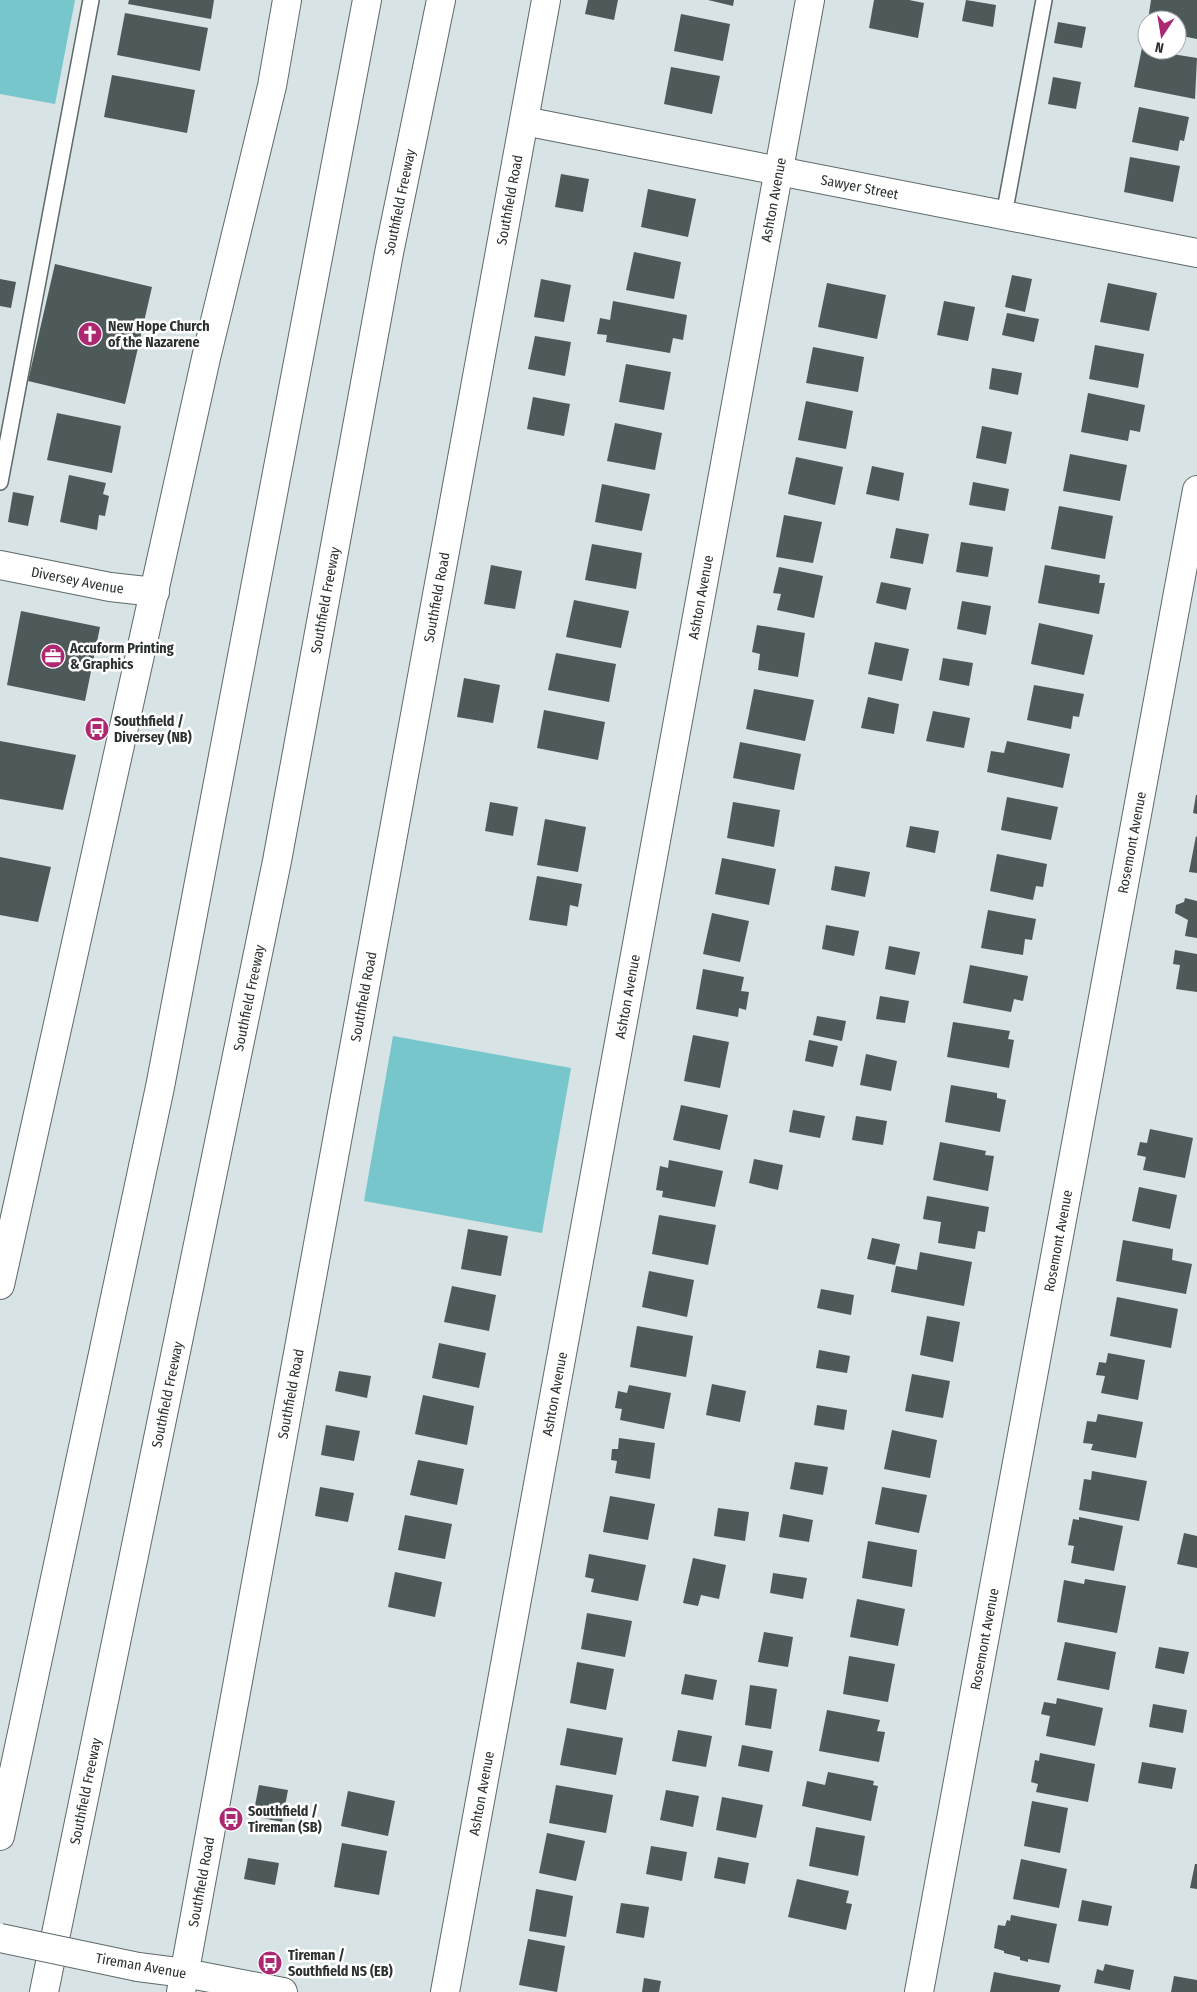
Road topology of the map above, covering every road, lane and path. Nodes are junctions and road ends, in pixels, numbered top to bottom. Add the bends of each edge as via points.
1 (91, 0) edge
2 (287, 0) edge
3 (352, 0) edge
4 (367, 0) edge
5 (441, 0) edge
6 (546, 0) edge
7 (810, 0) edge
8 (1044, 0) edge
9 (347, 113) junction
10 (524, 121) junction
11 (778, 171) junction
12 (1004, 215) junction
13 (1197, 253) edge
14 (0, 482) edge
15 (1197, 490) edge
16 (0, 564) edge
17 (155, 592) junction
18 (0, 1285) edge
19 (0, 1836) edge
20 (0, 1938) edge
21 (183, 1983) edge
22 (44, 1992) edge
23 (283, 1992) edge
24 (445, 1992) edge
25 (919, 1992) edge

1 - 14 lane
2 - 17 main road via 272,86 206,358
3 - 9 main road
4 - 9 main road
5 - 22 main road, Southfield Freeway via 389,253 277,861
6 - 10 main road, Southfield Road
7 - 11 main road, Ashton Avenue
8 - 12 lane
9 - 19 main road via 160,1087
10 - 11 main road, Sawyer Street
10 - 21 main road, Southfield Road
11 - 12 main road, Sawyer Street
11 - 24 main road, Ashton Avenue
12 - 13 main road, Sawyer Street
15 - 25 main road, Rosemont Avenue
16 - 17 main road, Diversey Avenue via 110,587
17 - 18 main road
20 - 21 main road, Tireman Avenue, bridge via 138,1967
21 - 23 main road, Tireman Avenue

